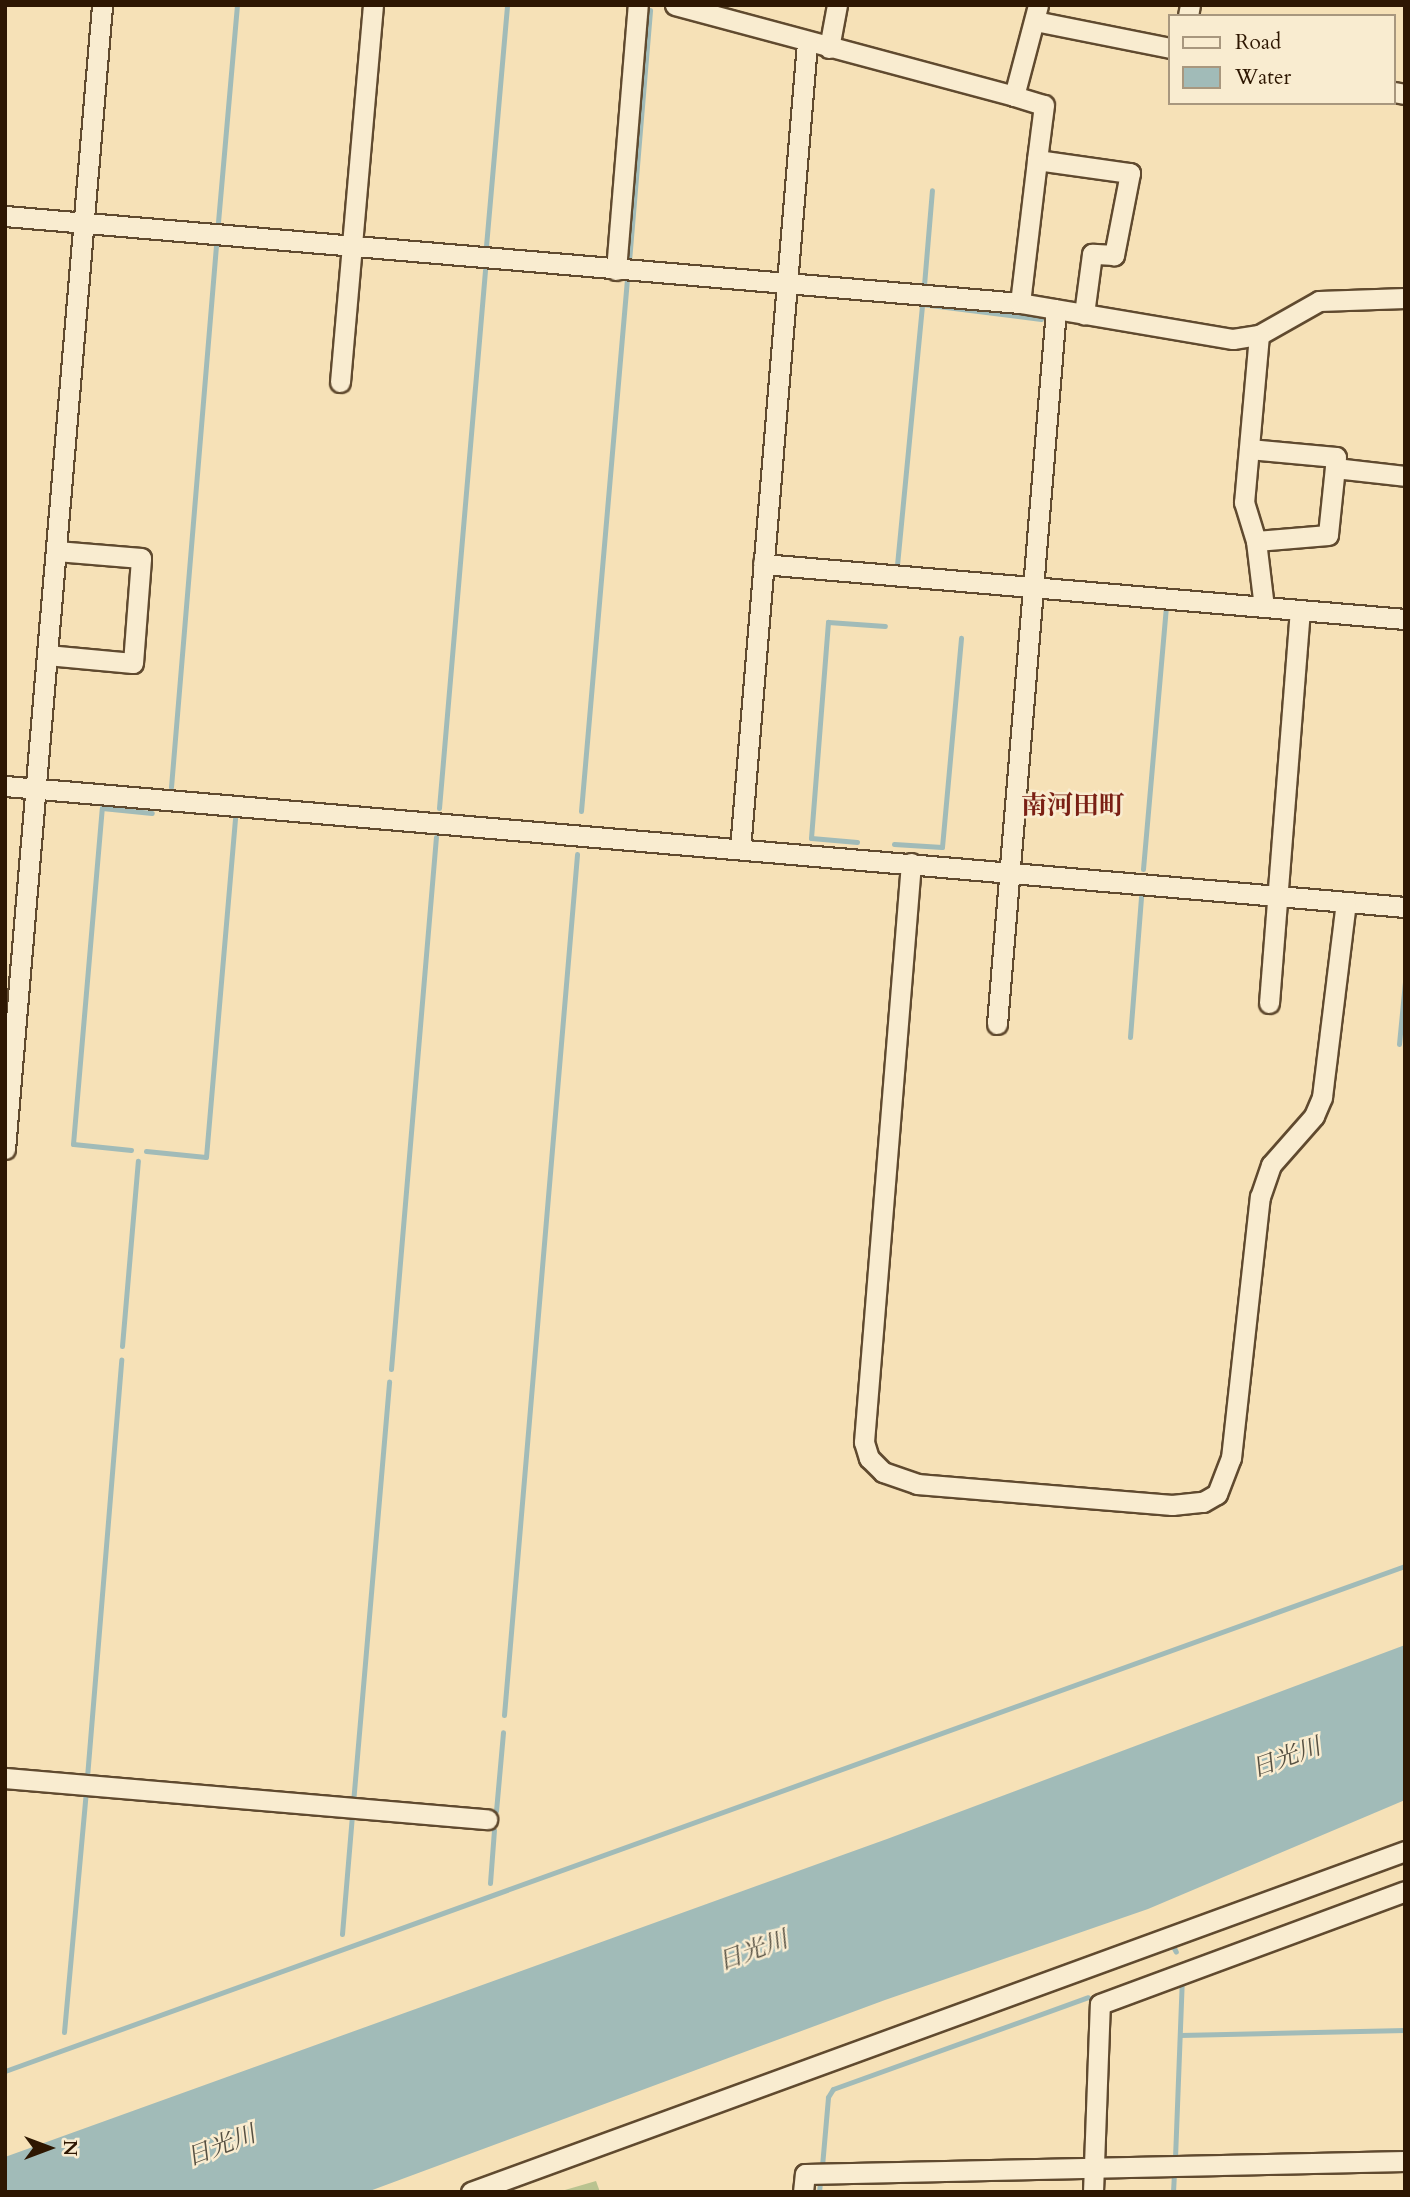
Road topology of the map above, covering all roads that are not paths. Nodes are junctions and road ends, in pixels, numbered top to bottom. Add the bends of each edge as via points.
1 (102, 5) edge
2 (373, 5) edge
3 (638, 5) edge
4 (675, 5) edge
5 (837, 5) edge
6 (1036, 13) edge
7 (807, 41) junction
8 (1168, 47) edge
9 (829, 48) junction
10 (1014, 96) junction
11 (1037, 160) junction
12 (5, 216) edge
13 (84, 222) junction
14 (352, 248) junction
15 (616, 270) junction
16 (785, 285) junction
17 (1405, 298) edge
18 (1020, 303) junction
19 (1056, 309) junction
20 (1084, 314) junction
21 (1259, 335) junction
22 (340, 382) dead end
23 (1249, 449) junction
24 (1335, 468) junction
25 (1405, 476) edge
26 (1256, 541) junction
27 (56, 551) junction
28 (763, 564) junction
29 (1032, 587) junction
30 (1265, 607) junction
31 (1300, 610) junction
32 (1405, 619) edge
33 (47, 655) junction
34 (5, 786) edge
35 (36, 789) junction
36 (740, 849) junction
37 (911, 863) junction
38 (1009, 872) junction
39 (1278, 896) junction
40 (1346, 902) junction
41 (1405, 907) edge
42 (1269, 1003) dead end
43 (997, 1024) dead end
44 (7, 1098) edge
45 (5, 1149) edge
46 (5, 1779) edge
47 (487, 1819) dead end
48 (1405, 1851) edge
49 (1405, 1891) edge
50 (1405, 2161) edge
51 (1094, 2167) junction
52 (471, 2192) edge
53 (803, 2192) edge
54 (1093, 2192) edge

1 - 13 street
2 - 14 street
3 - 15 street
4 - 7 street
5 - 9 street
6 - 8 street
6 - 10 street
7 - 9 street
7 - 16 street
9 - 10 street
10 - 11 street via 1044,105
11 - 18 street
11 - 20 street via 1130,173 1114,255 1092,254
12 - 13 street
13 - 14 street
13 - 27 street
14 - 15 street
14 - 22 street
15 - 16 street
16 - 18 street
16 - 28 street
17 - 21 street via 1320,301
18 - 19 street
19 - 20 street
19 - 29 street
20 - 21 street via 1233,339
21 - 23 street
23 - 24 street via 1336,457
23 - 26 street via 1244,502
24 - 25 street
24 - 26 street via 1328,536
26 - 30 street
27 - 33 street
27 - 33 street via 141,558 133,663
28 - 29 street
28 - 36 street
29 - 30 street
29 - 38 street
30 - 31 street
31 - 32 street
31 - 39 street
33 - 35 street
34 - 35 street
35 - 36 street
35 - 44 street
36 - 37 street
37 - 38 street
37 - 40 street via 864,1442 869,1458 883,1472 917,1484 1172,1505 1203,1502 1217,1494 1231,1458 1260,1197 1271,1165 1314,1116 1322,1097
38 - 39 street
38 - 43 street
39 - 40 street
39 - 42 street
40 - 41 street
44 - 45 street
46 - 47 street
48 - 52 street
49 - 51 street via 1100,2004
50 - 51 street
51 - 53 street via 805,2174
51 - 54 street

